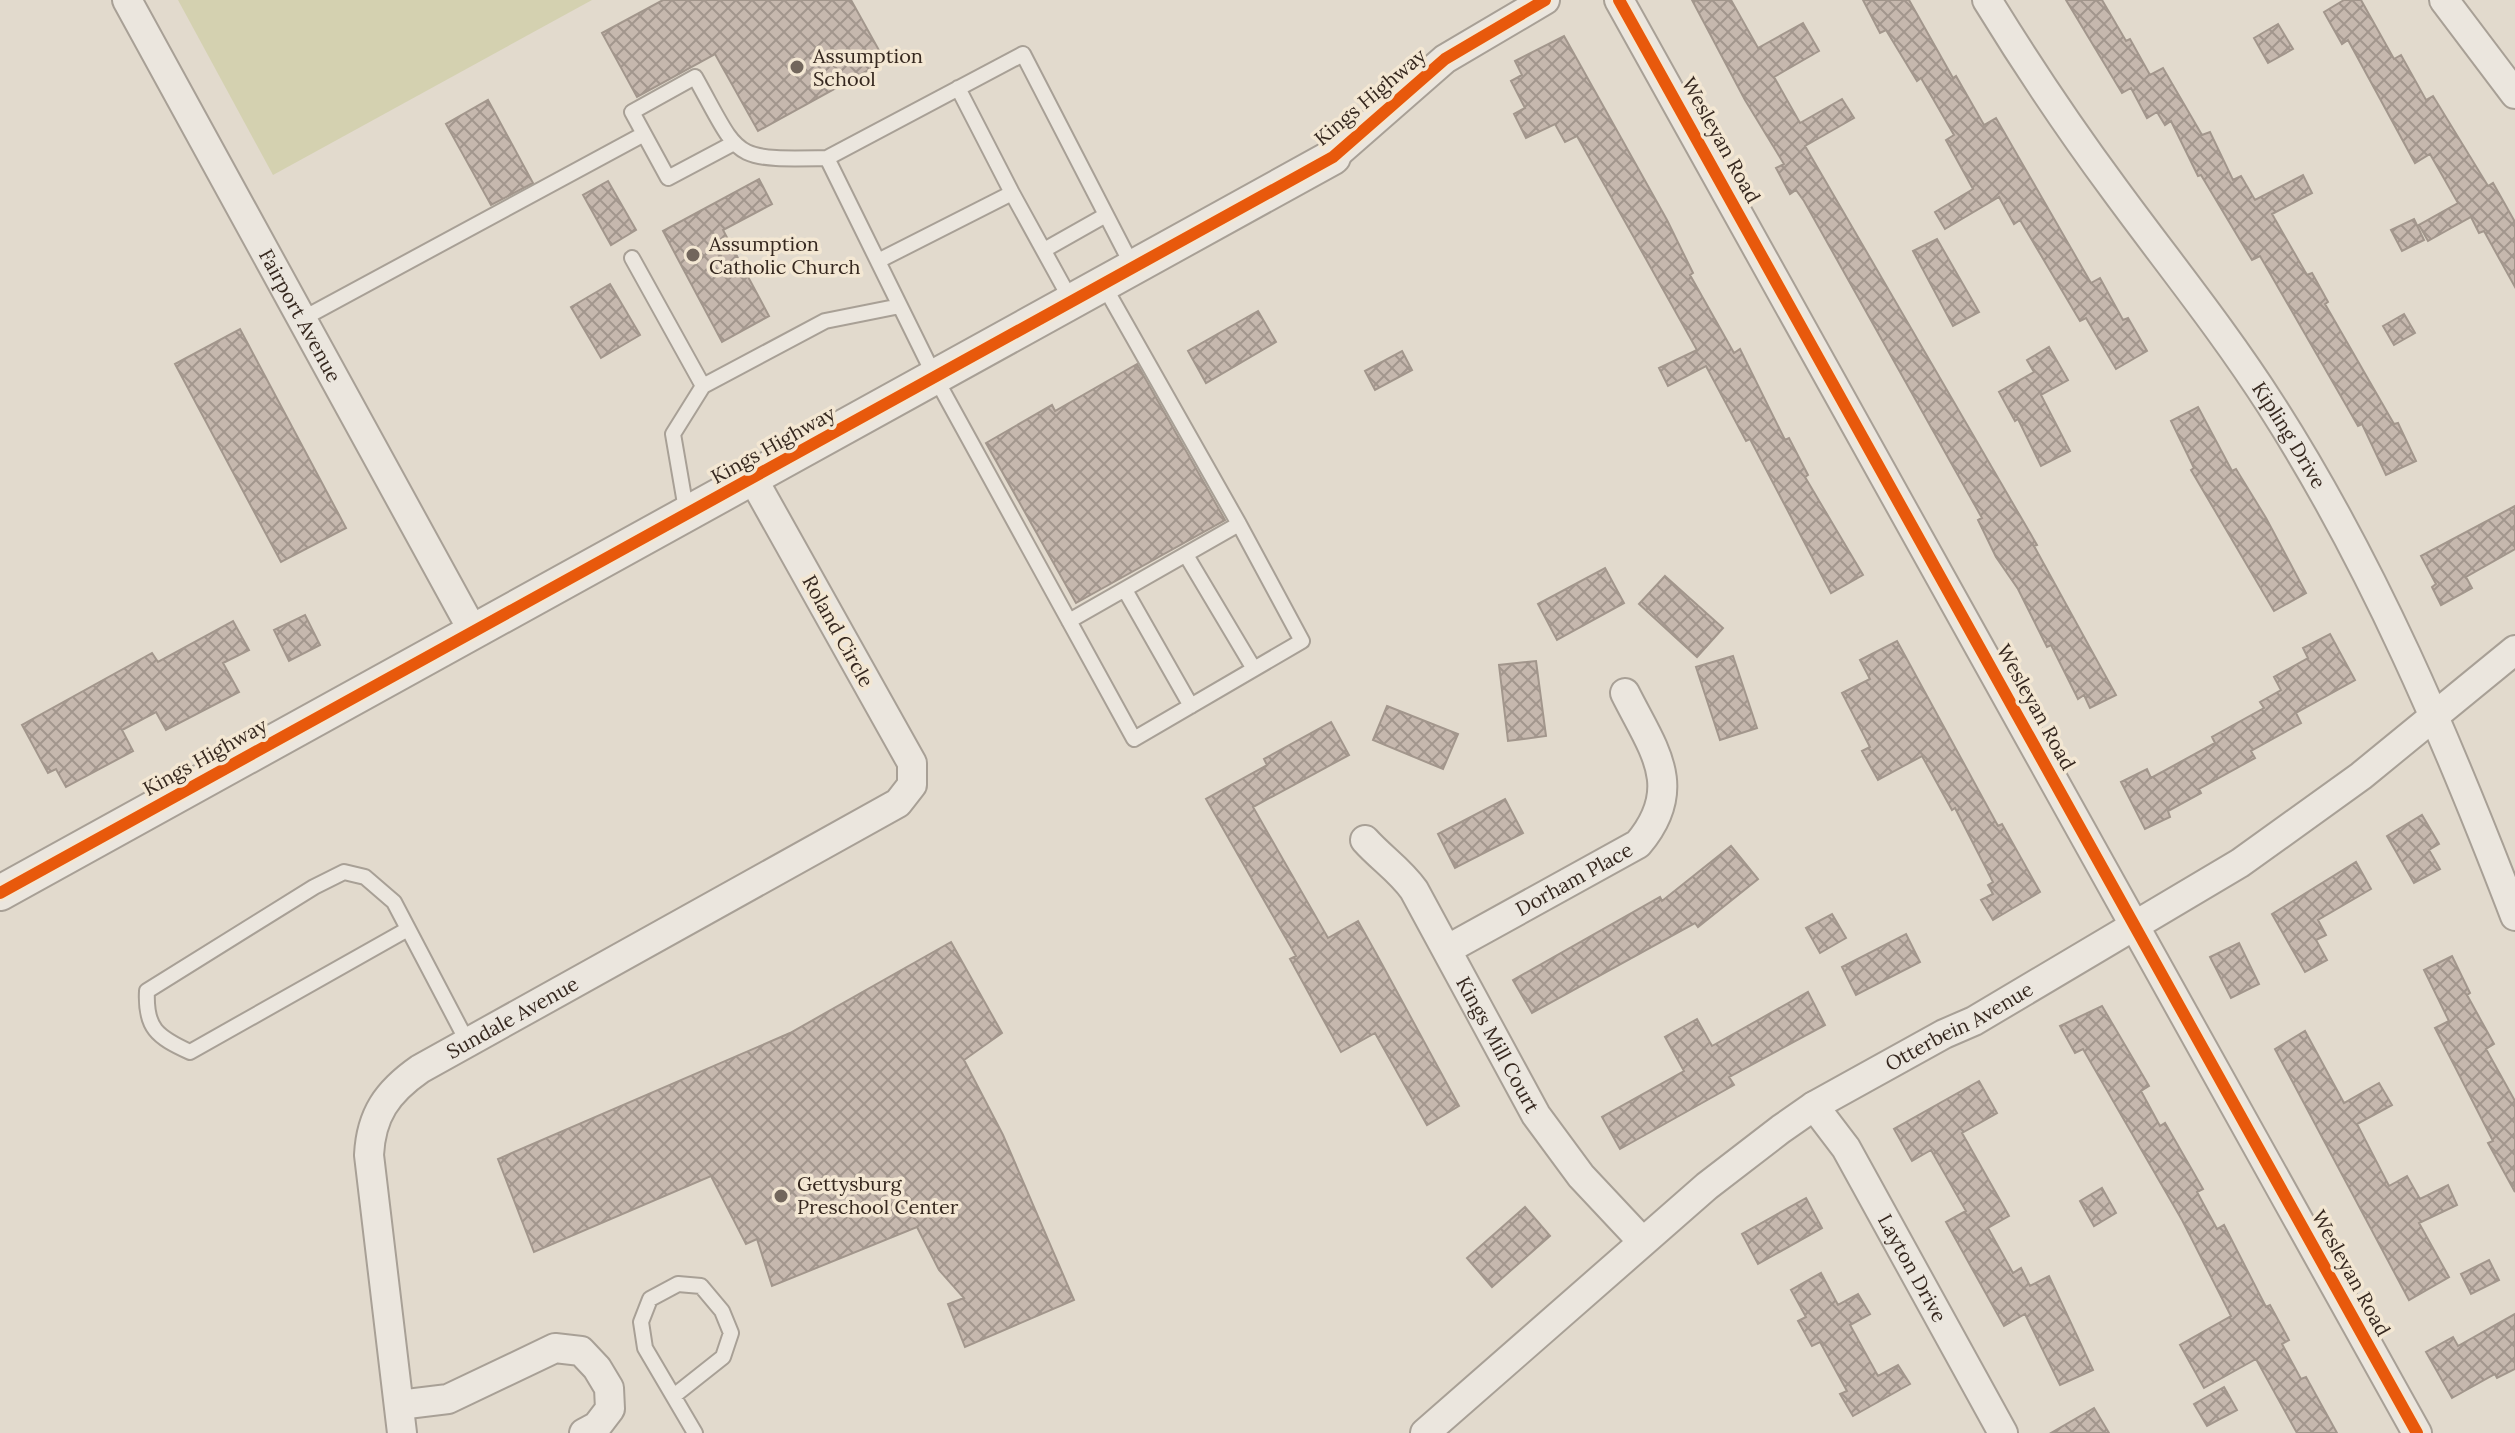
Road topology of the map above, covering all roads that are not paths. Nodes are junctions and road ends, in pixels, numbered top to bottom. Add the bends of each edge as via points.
1 (127, 0) edge
2 (1545, 0) edge
3 (1619, 0) edge
4 (1987, 0) edge
5 (2444, 0) edge
6 (958, 88) junction
7 (2515, 94) edge
8 (644, 134) junction
9 (732, 144) junction
10 (1333, 157) joint
11 (827, 158) junction
12 (1012, 193) junction
13 (1106, 215) junction
14 (1044, 250) junction
15 (632, 258) dead end
16 (878, 261) junction
17 (1134, 270) junction
18 (1103, 284) junction
19 (1072, 302) junction
20 (900, 306) junction
21 (302, 319) junction
22 (935, 377) junction
23 (703, 386) junction
24 (753, 479) junction
25 (687, 515) junction
26 (1239, 524) junction
27 (1186, 555) junction
28 (1125, 590) junction
29 (1069, 621) junction
30 (473, 631) junction
31 (2515, 650) edge
32 (1254, 669) junction
33 (1625, 693) dead end
34 (1191, 706) junction
35 (2436, 717) junction
36 (912, 785) joint
37 (1365, 840) dead end
38 (0, 893) edge
39 (2515, 916) edge
40 (2136, 927) junction
41 (408, 929) junction
42 (1448, 949) junction
43 (468, 1043) junction
44 (1814, 1106) junction
45 (1642, 1241) junction
46 (675, 1395) junction
47 (400, 1419) edge
48 (584, 1433) edge
49 (695, 1433) edge
50 (1425, 1433) edge
51 (2003, 1433) edge
52 (2417, 1433) edge

1 - 21 street, Fairport Avenue
2 - 10 street, Kings Highway via 1445,59
3 - 40 street, Wesleyan Road
4 - 35 street, Kipling Drive via 2078,140 2273,407 2372,582
5 - 7 street
6 - 11 lane
6 - 12 lane
6 - 13 lane via 1023,54
8 - 9 lane via 668,178
8 - 9 lane via 632,112 695,77
8 - 21 lane
9 - 11 lane via 762,160
10 - 17 street, Kings Highway
11 - 16 lane
12 - 14 lane
12 - 16 lane
13 - 14 lane
13 - 17 lane
14 - 19 lane
15 - 23 lane
16 - 20 lane
17 - 18 street, Kings Highway
18 - 19 street, Kings Highway
18 - 26 lane
19 - 22 street, Kings Highway
20 - 22 lane
20 - 23 lane via 825,321
21 - 30 street, Fairport Avenue
22 - 24 street, Kings Highway
22 - 29 lane
23 - 25 lane via 673,434
24 - 25 street, Kings Highway
24 - 36 street, Roland Circle via 912,763
25 - 30 street, Kings Highway
26 - 27 lane
26 - 32 lane via 1302,641
27 - 28 lane
27 - 32 lane
28 - 29 lane
28 - 34 lane
29 - 34 lane via 1134,739
30 - 38 street, Kings Highway
31 - 35 street, Otterbein Avenue
32 - 34 lane
33 - 42 street, Dorham Place via 1662,769 1662,808 1647,832 1638,844
35 - 39 street, Kipling Drive
35 - 40 street, Otterbein Avenue via 2240,863
36 - 43 street, Sundale Avenue via 898,803
37 - 42 street, Kings Mill Court via 1402,872
40 - 44 street, Otterbein Avenue
40 - 52 street, Wesleyan Road
41 - 41 lane via 394,902 365,877 344,872 147,991 146,1013 162,1039 190,1052
41 - 43 lane
42 - 45 street, Kings Mill Court via 1536,1115 1556,1145
43 - 47 street, Sundale Avenue via 407,1077 370,1128
44 - 45 street, Otterbein Avenue
44 - 51 street, Layton Drive via 1846,1148
45 - 50 street, Otterbein Avenue
46 - 46 lane via 723,1357 731,1333 722,1311 701,1286 678,1284 650,1299 641,1322 645,1348
46 - 49 lane
47 - 48 street, Sundale Avenue via 555,1348 581,1351 609,1388 610,1409

